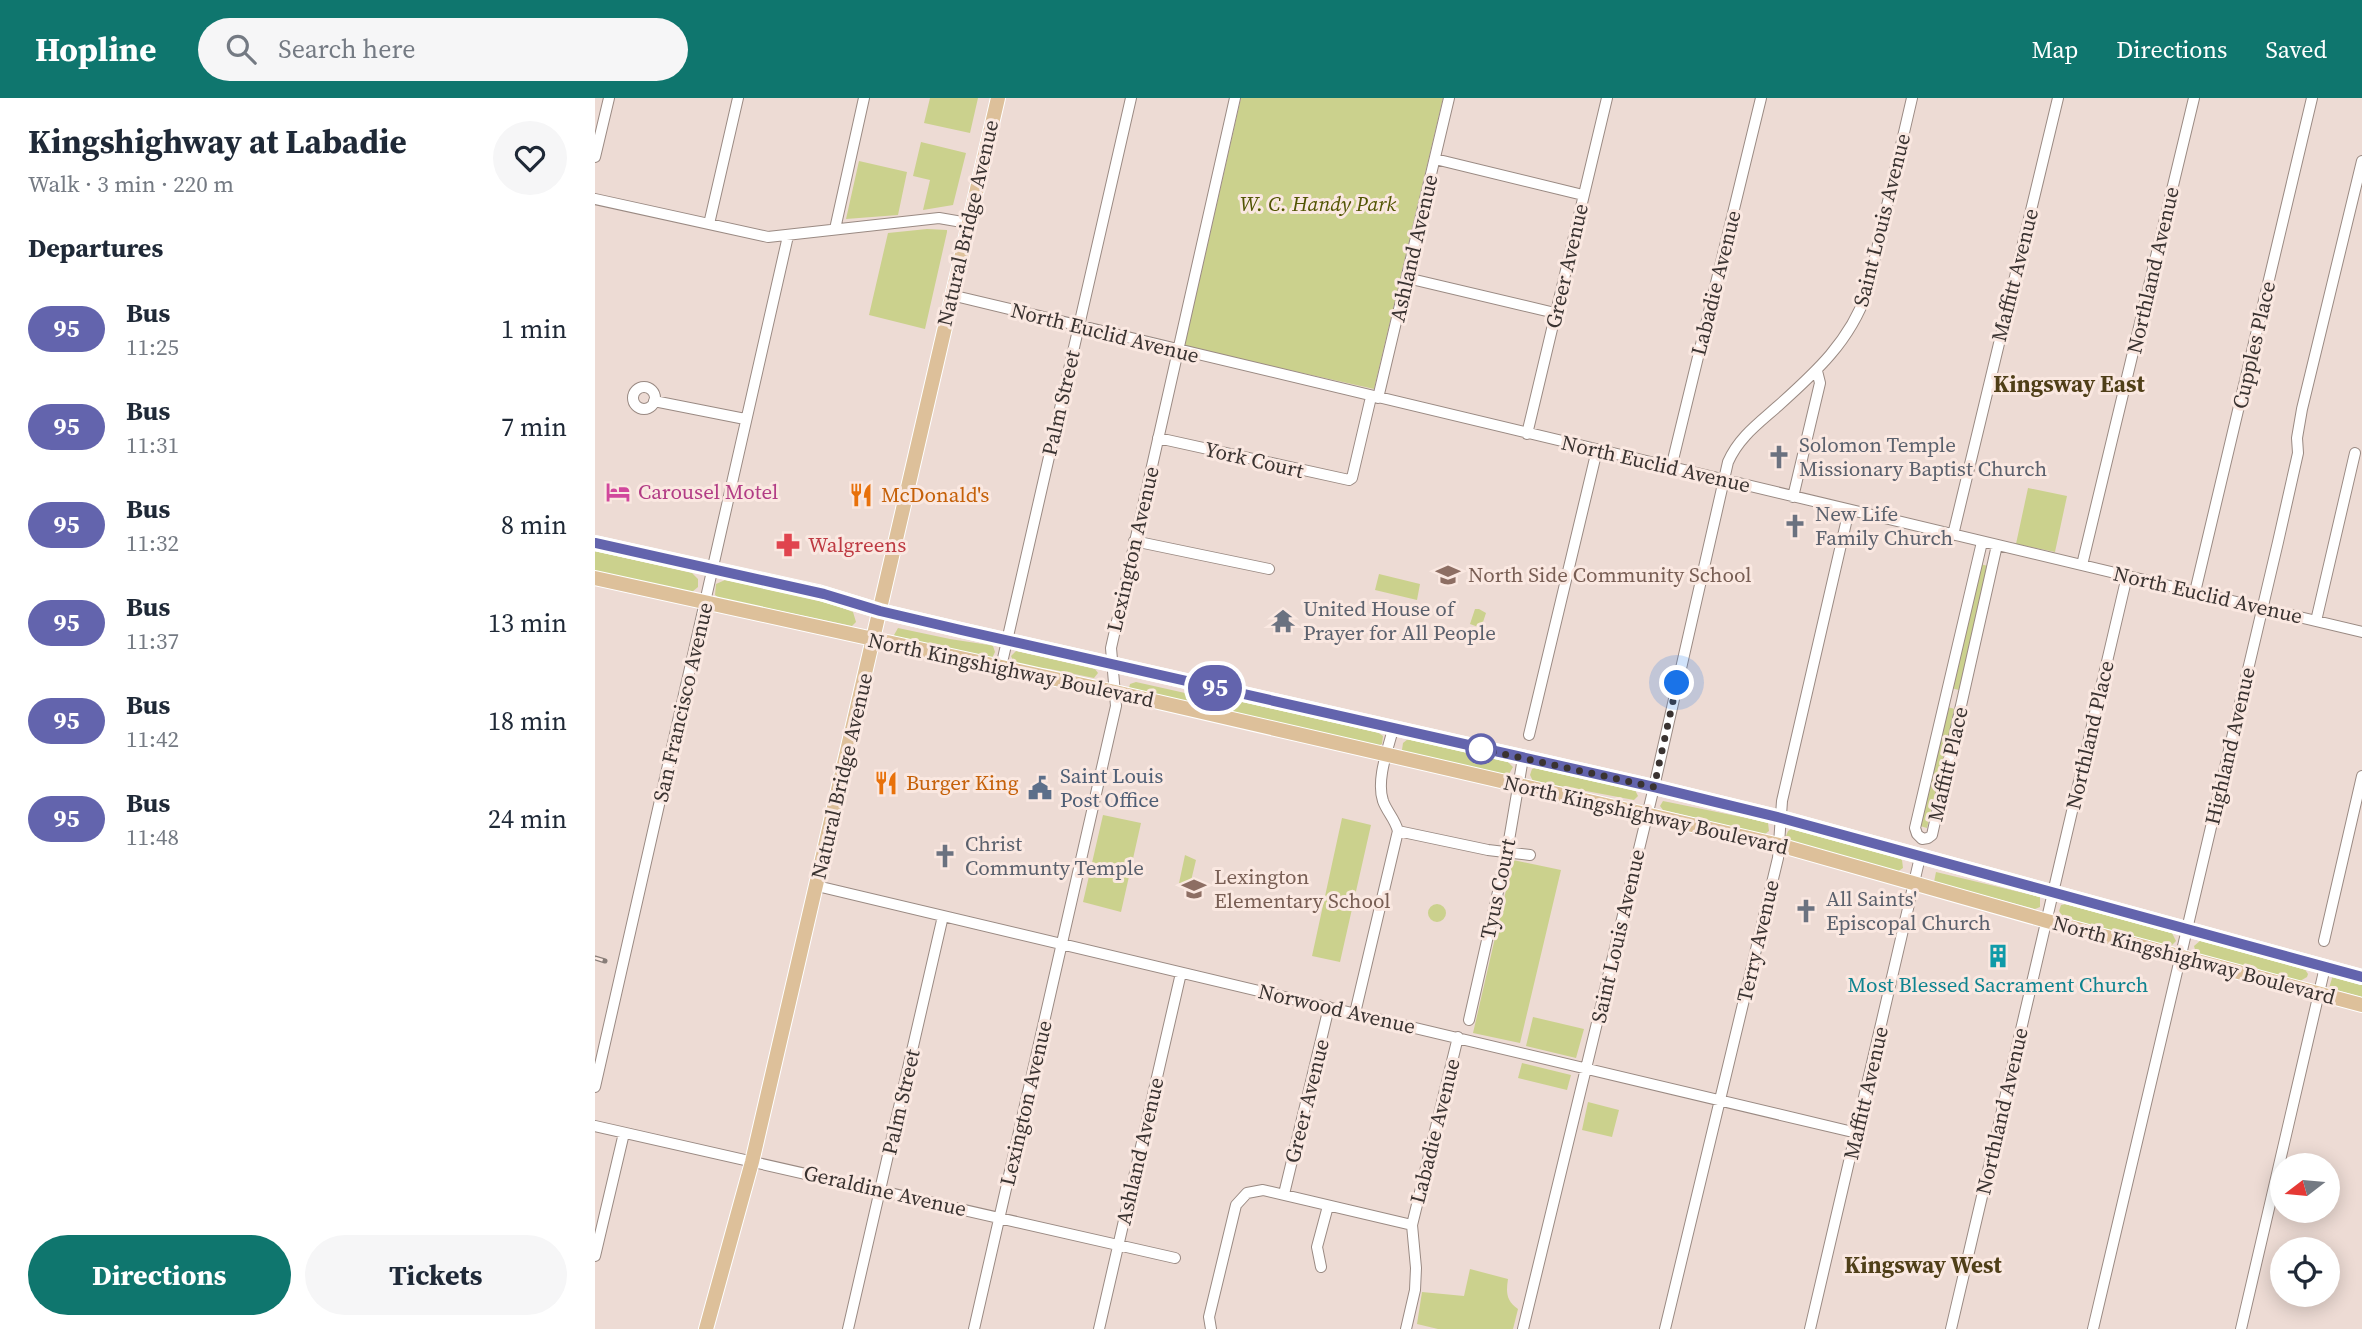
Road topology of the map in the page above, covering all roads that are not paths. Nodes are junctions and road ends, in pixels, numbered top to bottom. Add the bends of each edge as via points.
1 (609, 98) edge
2 (738, 98) edge
3 (863, 98) edge
4 (998, 98) edge
5 (1131, 98) edge
6 (1235, 98) edge
7 (1449, 98) edge
8 (1607, 98) edge
9 (1761, 98) edge
10 (1912, 98) edge
11 (2058, 98) edge
12 (2194, 98) edge
13 (2312, 98) edge
14 (595, 157) edge
15 (1435, 159) junction
16 (2362, 162) edge
17 (1583, 195) junction
18 (595, 199) edge
19 (968, 223) junction
20 (709, 224) junction
21 (835, 229) junction
22 (789, 236) junction
23 (1407, 278) junction
24 (951, 296) junction
25 (1555, 313) junction
26 (1078, 326) junction
27 (1178, 351) junction
28 (1817, 371) junction
29 (1374, 398) junction
30 (654, 401) dead end
31 (745, 419) junction
32 (1527, 434) junction
33 (1159, 438) junction
34 (1597, 450) junction
35 (2355, 453) dead end
36 (1671, 468) junction
37 (1349, 480) joint
38 (1724, 480) junction
39 (1793, 497) junction
40 (1849, 510) junction
41 (1953, 535) junction
42 (1134, 541) junction
43 (1982, 542) junction
44 (595, 543) edge
45 (1997, 545) junction
46 (2082, 565) junction
47 (713, 568) junction
48 (1269, 569) dead end
49 (2127, 576) junction
50 (595, 578) edge
51 (2195, 592) junction
52 (705, 602) junction
53 (2262, 608) junction
54 (880, 611) junction
55 (2316, 621) junction
56 (2362, 632) edge
57 (873, 639) junction
58 (1006, 641) junction
59 (1112, 664) junction
60 (1001, 667) junction
61 (1115, 692) junction
62 (1393, 729) junction
63 (1529, 734) dead end
64 (1386, 756) junction
65 (1523, 758) junction
66 (2362, 776) edge
67 (1518, 784) junction
68 (1654, 787) junction
69 (1647, 815) junction
70 (1781, 818) junction
71 (1398, 831) junction
72 (1779, 845) junction
73 (1507, 852) junction
74 (1530, 855) dead end
75 (1920, 857) junction
76 (1913, 884) junction
77 (817, 886) junction
78 (2053, 893) junction
79 (943, 916) junction
80 (2047, 921) junction
81 (2188, 929) junction
82 (2324, 941) dead end
83 (1062, 944) junction
84 (2181, 956) junction
85 (2325, 967) junction
86 (1181, 973) junction
87 (2362, 977) edge
88 (2319, 994) junction
89 (2362, 1005) edge
90 (1329, 1007) junction
91 (1355, 1013) junction
92 (1469, 1020) dead end
93 (1458, 1037) junction
94 (1587, 1068) junction
95 (595, 1087) edge
96 (1720, 1101) junction
97 (595, 1126) edge
98 (624, 1133) junction
99 (1857, 1133) junction
100 (753, 1162) junction
101 (881, 1190) junction
102 (1284, 1194) junction
103 (1328, 1206) junction
104 (1000, 1218) junction
105 (1412, 1225) junction
106 (1118, 1245) junction
107 (595, 1256) edge
108 (1175, 1258) dead end
109 (1321, 1267) dead end
110 (706, 1329) edge
111 (848, 1329) edge
112 (974, 1329) edge
113 (1099, 1329) edge
114 (1211, 1329) edge
115 (1406, 1329) edge
116 (1523, 1329) edge
117 (1665, 1329) edge
118 (1810, 1329) edge
119 (1951, 1329) edge
120 (2093, 1329) edge
121 (2241, 1329) edge

1 - 14 street
2 - 20 street
3 - 21 street
4 - 19 main road, Natural Bridge Avenue
5 - 26 street, Palm Street
6 - 27 street, Lexington Avenue
7 - 15 street, Ashland Avenue
8 - 17 street, Greer Avenue
9 - 36 street, Labadie Avenue
10 - 28 street, Saint Louis Avenue via 1867,292 1847,335
11 - 41 street, Maffitt Avenue
12 - 46 street, Northland Avenue
13 - 51 street, Cupples Place
15 - 17 street
15 - 23 street, Ashland Avenue
16 - 53 street, Highland Avenue via 2302,409 2298,453
17 - 25 street, Greer Avenue
18 - 20 street
19 - 21 street via 939,218
19 - 24 main road, Natural Bridge Avenue
20 - 22 street via 768,237
21 - 22 street
22 - 31 street, San Francisco Avenue
23 - 25 street
23 - 29 street, Ashland Avenue
24 - 26 street, North Euclid Avenue
24 - 54 main road, Natural Bridge Avenue
25 - 32 street, Greer Avenue
26 - 27 street, North Euclid Avenue
26 - 58 street, Palm Street
27 - 29 street, North Euclid Avenue
27 - 33 street, Lexington Avenue
28 - 38 street, Saint Louis Avenue via 1743,437 1730,457
28 - 39 street via 1819,383
29 - 32 street, North Euclid Avenue
29 - 37 street, Ashland Avenue
30 - 31 street
31 - 47 street, San Francisco Avenue
32 - 34 street, North Euclid Avenue
33 - 37 street, York Court
33 - 42 street, Lexington Avenue
34 - 36 street, North Euclid Avenue
34 - 63 street
35 - 55 street
36 - 38 street, North Euclid Avenue
38 - 39 street, North Euclid Avenue
38 - 68 street, Saint Louis Avenue
39 - 40 street, North Euclid Avenue
40 - 41 street, North Euclid Avenue
40 - 70 street, Terry Avenue
41 - 43 street, North Euclid Avenue
42 - 48 street
42 - 59 street, Lexington Avenue via 1111,649
43 - 45 street, North Euclid Avenue
43 - 45 street, Maffitt Place via 1915,828 1922,839 1932,835
44 - 47 main road, North Kingshighway Boulevard
45 - 46 street, North Euclid Avenue
46 - 49 street, North Euclid Avenue
47 - 52 street, San Francisco Avenue
47 - 54 main road, North Kingshighway Boulevard
49 - 51 street, North Euclid Avenue
49 - 78 street, Northland Place
50 - 52 main road, North Kingshighway Boulevard
51 - 53 street, North Euclid Avenue
52 - 57 main road, North Kingshighway Boulevard
52 - 95 street, San Francisco Avenue
53 - 55 street, North Euclid Avenue
53 - 81 street, Highland Avenue
54 - 57 main road, Natural Bridge Avenue
54 - 58 main road, North Kingshighway Boulevard
55 - 56 street, North Euclid Avenue
57 - 60 main road, North Kingshighway Boulevard
57 - 77 main road, Natural Bridge Avenue
58 - 59 main road, North Kingshighway Boulevard
58 - 60 street, Palm Street
59 - 61 street, Lexington Avenue
59 - 62 main road, North Kingshighway Boulevard
60 - 61 main road, North Kingshighway Boulevard
61 - 64 main road, North Kingshighway Boulevard
61 - 83 street, Lexington Avenue via 1117,706
62 - 64 street
62 - 65 main road, North Kingshighway Boulevard
64 - 67 main road, North Kingshighway Boulevard
64 - 71 street via 1383,802
65 - 67 street, Tyus Court
65 - 68 main road, North Kingshighway Boulevard
66 - 82 street
67 - 69 main road, North Kingshighway Boulevard
67 - 73 street, Tyus Court
68 - 69 street, Saint Louis Avenue
68 - 70 main road, North Kingshighway Boulevard
69 - 72 main road, North Kingshighway Boulevard
69 - 94 street, Saint Louis Avenue
70 - 72 street, Terry Avenue
70 - 75 main road, North Kingshighway Boulevard
71 - 73 street
71 - 91 street
72 - 76 main road, North Kingshighway Boulevard
72 - 96 street, Terry Avenue
73 - 74 street
73 - 92 street, Tyus Court
75 - 76 street, Maffitt Avenue
75 - 78 main road, North Kingshighway Boulevard
76 - 80 main road, North Kingshighway Boulevard
76 - 99 street, Maffitt Avenue
77 - 79 street, Norwood Avenue
77 - 100 main road, Natural Bridge Avenue
78 - 80 street, Northland Avenue
78 - 81 main road, North Kingshighway Boulevard
79 - 83 street, Norwood Avenue
79 - 101 street, Palm Street
80 - 84 main road, North Kingshighway Boulevard
80 - 119 street, Northland Avenue
81 - 84 street, Highland Avenue
81 - 85 main road, North Kingshighway Boulevard
83 - 86 street, Norwood Avenue
83 - 104 street, Lexington Avenue
84 - 88 main road, North Kingshighway Boulevard
84 - 120 street, Highland Avenue
85 - 87 main road, North Kingshighway Boulevard
85 - 88 street
86 - 90 street, Norwood Avenue
86 - 106 street, Ashland Avenue
88 - 89 main road, North Kingshighway Boulevard
88 - 121 street
90 - 91 street, Norwood Avenue
90 - 102 street, Greer Avenue
91 - 93 street, Norwood Avenue
93 - 94 street, Norwood Avenue
93 - 105 street, Labadie Avenue
94 - 96 street, Norwood Avenue
94 - 116 street, Saint Louis Avenue
96 - 99 street, Norwood Avenue
96 - 117 street, Terry Avenue
97 - 98 street, Geraldine Avenue
98 - 100 street, Geraldine Avenue
98 - 107 street
99 - 118 street, Maffitt Avenue
100 - 101 street, Geraldine Avenue
100 - 110 main road, Natural Bridge Avenue
101 - 104 street, Geraldine Avenue
101 - 111 street, Palm Street
102 - 103 street
102 - 114 street via 1247,1193 1236,1205 1209,1318
103 - 105 street
103 - 109 street via 1318,1247
104 - 106 street, Geraldine Avenue
104 - 112 street, Lexington Avenue
105 - 115 street, Labadie Avenue via 1415,1290
106 - 108 street, Geraldine Avenue
106 - 113 street, Ashland Avenue

